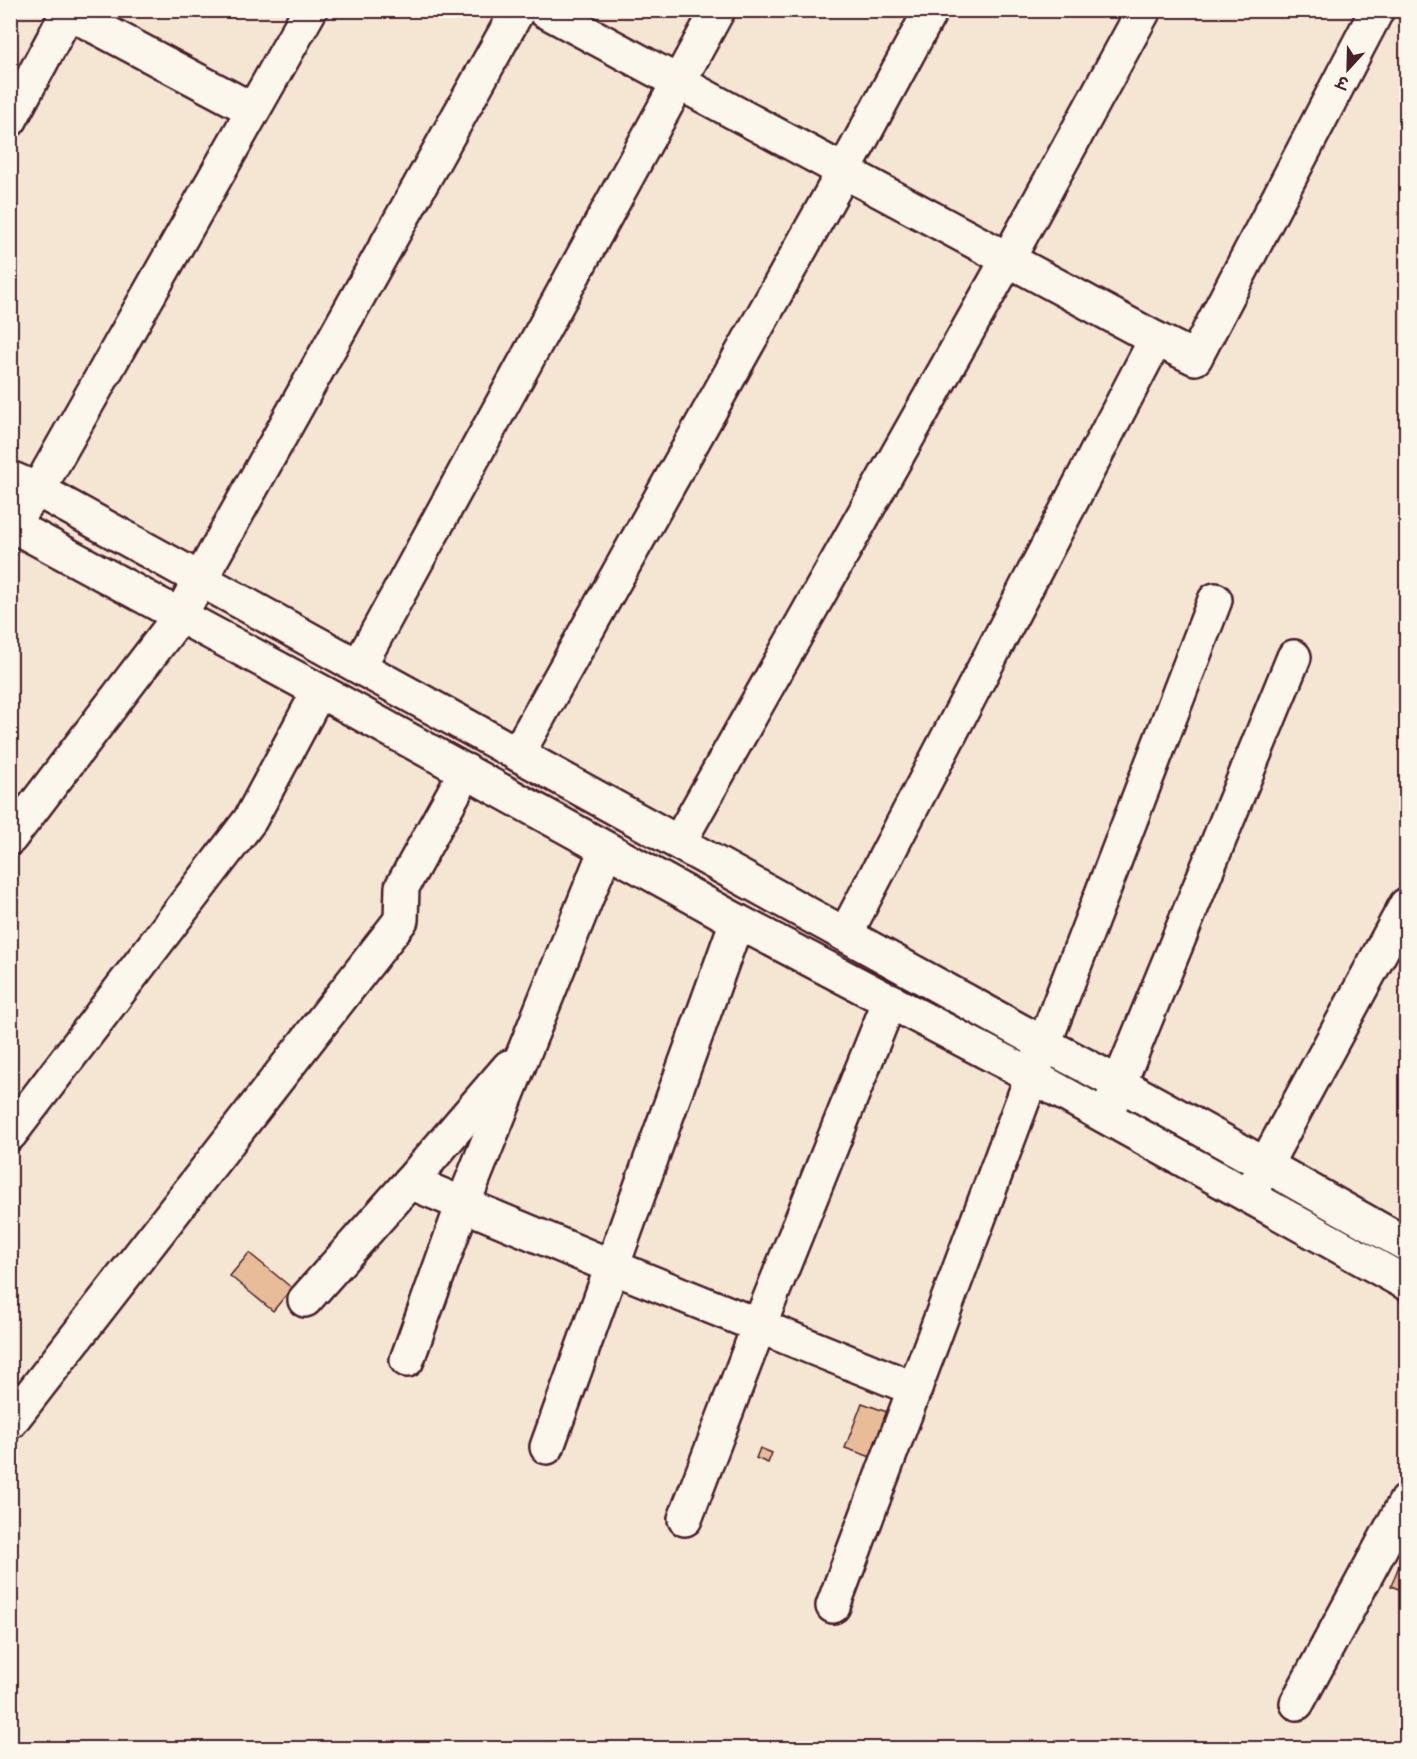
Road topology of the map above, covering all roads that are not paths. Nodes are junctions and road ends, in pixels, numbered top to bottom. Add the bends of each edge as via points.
1 (309, 10) edge
2 (518, 10) edge
3 (544, 10) edge
4 (718, 10) edge
5 (931, 10) edge
6 (1144, 10) edge
7 (1377, 10) edge
8 (69, 11) edge
9 (679, 83) junction
10 (253, 110) junction
11 (10, 120) edge
12 (844, 171) junction
13 (1008, 259) junction
14 (1156, 339) junction
15 (24, 484) edge
16 (11, 525) edge
17 (199, 578) junction
18 (1215, 600) dead end
19 (179, 616) junction
20 (1294, 657) dead end
21 (359, 666) junction
22 (319, 691) junction
23 (518, 753) junction
24 (466, 771) junction
25 (10, 838) edge
26 (679, 842) junction
27 (606, 849) junction
28 (1407, 905) edge
29 (737, 921) junction
30 (846, 933) junction
31 (890, 1000) junction
32 (1044, 1044) junction
33 (527, 1046) junction
34 (1032, 1076) junction
35 (1121, 1083) junction
36 (1104, 1116) junction
37 (10, 1134) edge
38 (1265, 1166) junction
39 (410, 1182) junction
40 (1248, 1197) junction
41 (464, 1204) junction
42 (1407, 1244) edge
43 (613, 1267) junction
44 (1407, 1283) edge
45 (305, 1300) dead end
46 (759, 1326) junction
47 (407, 1360) dead end
48 (915, 1389) junction
49 (10, 1422) edge
50 (547, 1447) dead end
51 (1407, 1501) edge
52 (685, 1519) dead end
53 (833, 1606) dead end
54 (1297, 1703) dead end

1 - 10 street
2 - 17 street
3 - 9 street
4 - 9 street
5 - 12 street
6 - 13 street
7 - 14 street via 1195,358
8 - 10 street
8 - 11 street
9 - 12 street
9 - 21 street
10 - 15 street
12 - 13 street
12 - 23 street
13 - 14 street
13 - 26 street
14 - 30 street
15 - 16 street
15 - 17 street
16 - 19 street
17 - 19 street
17 - 21 street
18 - 32 street
19 - 22 street
19 - 25 street
20 - 35 street
21 - 23 street
22 - 24 street
22 - 37 street via 250,820
23 - 26 street
24 - 27 street
24 - 49 street via 402,887 401,920
26 - 30 street
27 - 29 street
27 - 33 street
28 - 38 street
29 - 31 street
29 - 43 street
30 - 32 street
31 - 34 street
31 - 46 street
32 - 34 street
32 - 35 street
33 - 39 street
33 - 41 street
34 - 36 street
34 - 48 street
35 - 36 street
35 - 38 street
36 - 40 street
38 - 40 street
38 - 42 street
39 - 41 street
39 - 45 street
40 - 44 street
41 - 43 street
41 - 47 street
43 - 46 street
43 - 50 street
46 - 48 street
46 - 52 street
48 - 53 street
51 - 54 street

